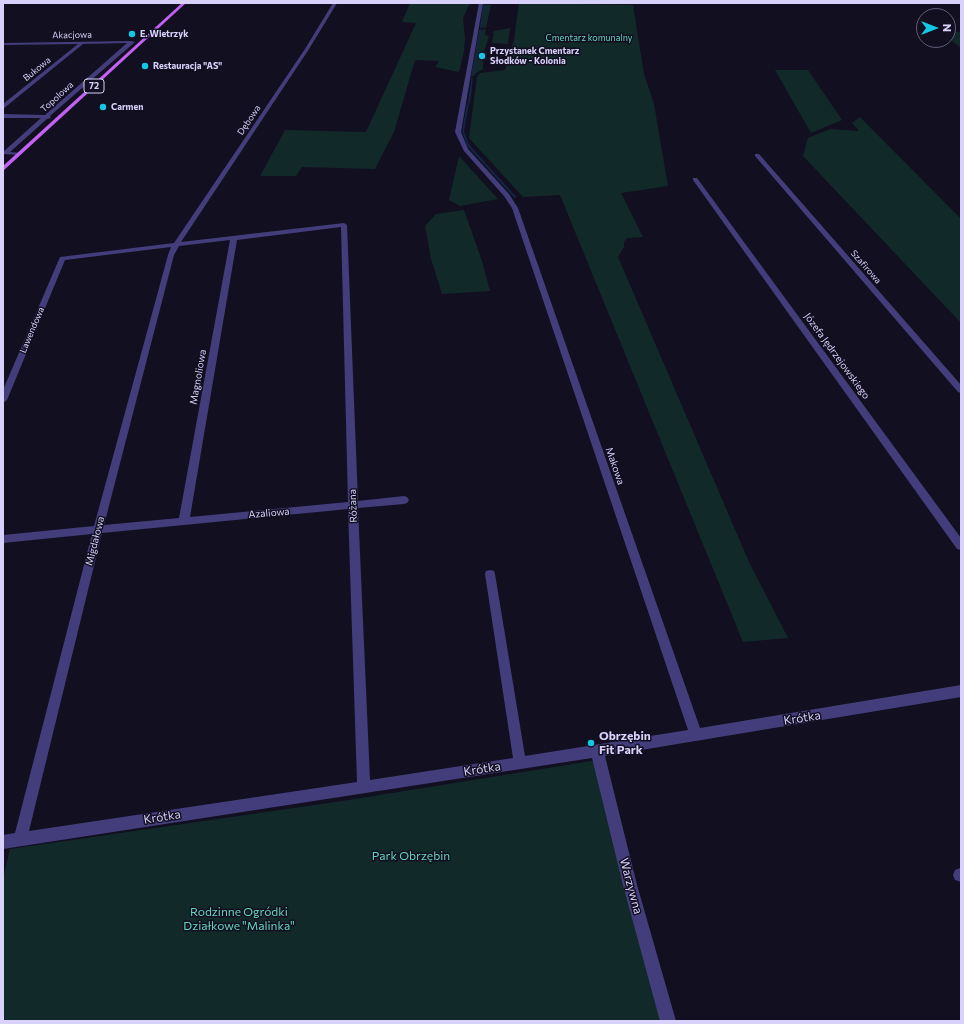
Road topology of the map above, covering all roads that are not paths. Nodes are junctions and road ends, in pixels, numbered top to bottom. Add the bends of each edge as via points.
1 (184, 3) edge
2 (336, 3) edge
3 (481, 3) edge
4 (131, 42) junction
5 (141, 42) junction
6 (82, 43) junction
7 (3, 44) edge
8 (464, 103) junction
9 (471, 103) dead end
10 (3, 107) edge
11 (3, 116) edge
12 (46, 117) junction
13 (59, 118) junction
14 (20, 154) junction
15 (757, 155) dead end
16 (3, 169) edge
17 (695, 179) dead end
18 (498, 184) junction
19 (490, 186) dead end
20 (234, 238) junction
21 (176, 245) junction
22 (961, 390) edge
23 (3, 400) edge
24 (404, 500) dead end
25 (353, 505) junction
26 (184, 520) junction
27 (98, 530) junction
28 (3, 539) edge
29 (961, 546) edge
30 (490, 574) dead end
31 (961, 691) edge
32 (696, 735) junction
33 (597, 750) junction
34 (520, 763) junction
35 (364, 787) junction
36 (20, 839) junction
37 (3, 842) edge
38 (668, 1021) edge

1 - 5 main road, 72
2 - 21 street, Dębowa
3 - 8 street, Makowa
4 - 5 street, Akacjowa
4 - 6 street, Akacjowa
4 - 12 street, Topolowa
5 - 13 main road, 72
6 - 7 street, Akacjowa
6 - 10 street, Bukowa
8 - 9 street
8 - 18 street, Makowa via 458,132 461,142
11 - 12 street
12 - 13 street
12 - 14 street, Topolowa via 5,153
13 - 14 main road, 72
14 - 16 main road, 72
15 - 22 street, Szafirowa
17 - 29 street, Józefa Jędrzejowskiego
18 - 19 street
18 - 32 street, Makowa via 513,203
20 - 21 street
20 - 25 street, Różana via 344,225
20 - 26 street, Magnoliowa
21 - 23 street, Lawendowa via 62,258
21 - 27 street, Migdałowa via 169,263
24 - 25 street, Azaliowa
25 - 26 street, Azaliowa
25 - 35 street, Różana
26 - 27 street, Azaliowa
27 - 28 street
27 - 36 street, Migdałowa
30 - 34 street
31 - 32 street, Krótka
32 - 33 street, Krótka
33 - 34 street, Krótka
33 - 38 street, Warzywna via 630,885
34 - 35 street, Krótka
35 - 36 street, Krótka
36 - 37 street, Krótka

